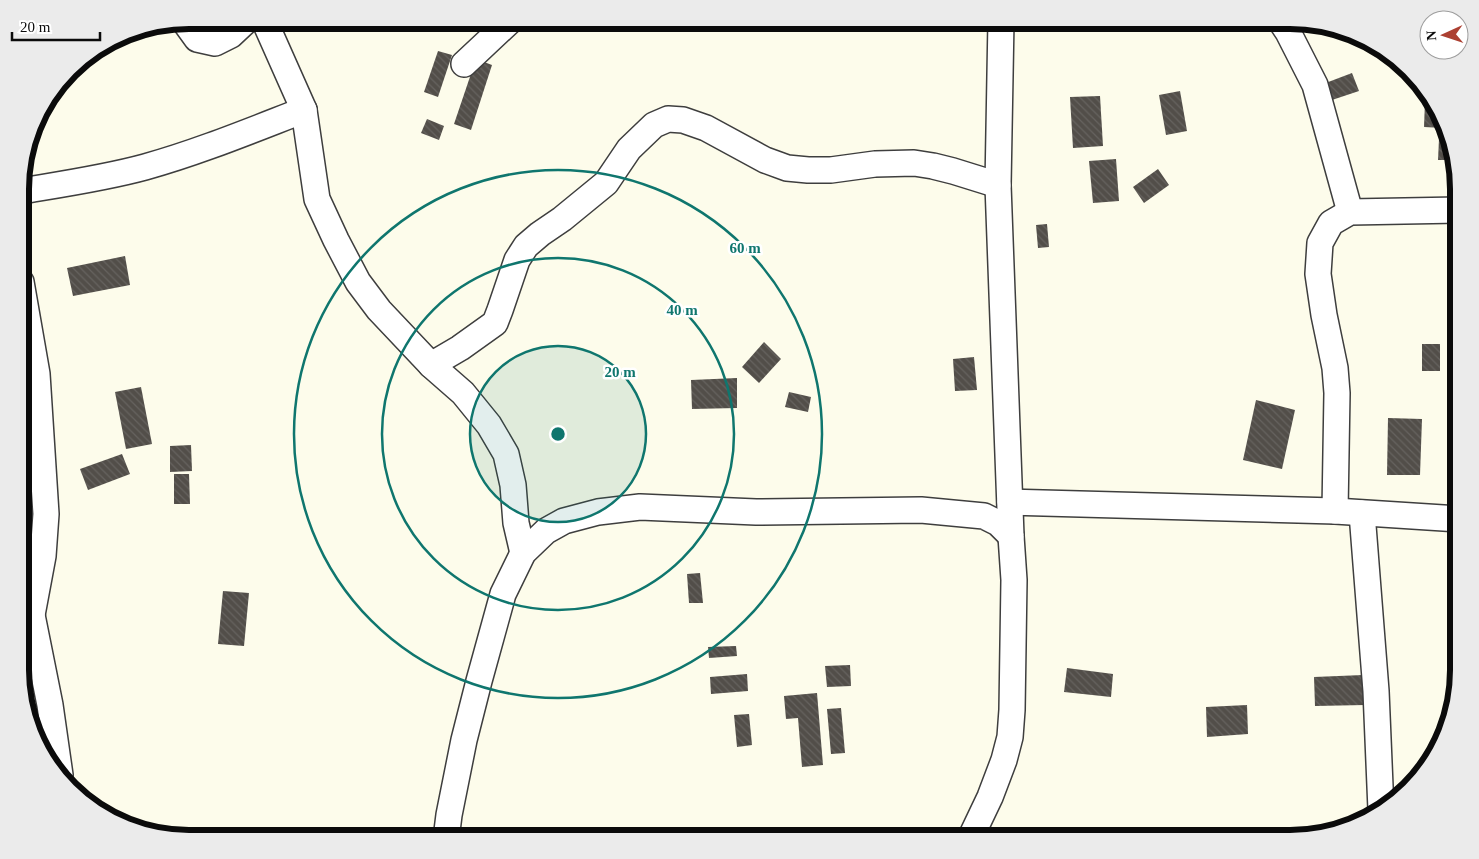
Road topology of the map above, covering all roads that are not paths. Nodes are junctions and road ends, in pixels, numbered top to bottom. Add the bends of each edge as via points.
1 (190, 29) edge
2 (237, 29) edge
3 (268, 29) edge
4 (502, 29) edge
5 (1001, 29) edge
6 (1286, 29) edge
7 (464, 64) dead end
8 (304, 110) junction
9 (998, 186) junction
10 (29, 190) edge
11 (1450, 210) edge
12 (1350, 212) junction
13 (29, 328) edge
14 (432, 365) junction
15 (1010, 502) junction
16 (1335, 511) junction
17 (1362, 513) junction
18 (1450, 518) edge
19 (1011, 536) junction
20 (523, 553) junction
21 (29, 603) edge
22 (29, 618) edge
23 (58, 762) edge
24 (1381, 802) edge
25 (447, 830) edge
26 (974, 830) edge

1 - 2 street via 197,39 215,42
3 - 8 street
4 - 7 street
5 - 9 street
6 - 12 street via 1316,85
8 - 10 street via 145,167
8 - 14 street via 316,199 336,240 358,282 379,310
9 - 14 street via 954,171 914,163 831,170 787,168 765,160 706,128 668,119 654,125 629,149 606,183 526,246 517,260 495,323
9 - 15 street
11 - 12 street
12 - 16 street via 1332,223 1320,243 1318,266 1338,393
13 - 21 street via 37,374 46,514 43,556
14 - 20 street via 463,393 489,425 506,454
15 - 16 street
15 - 19 street
16 - 17 street
17 - 18 street
17 - 24 street
19 - 20 street via 998,523 984,516 921,510 766,512 640,507 598,512 564,521 546,531
19 - 26 street via 1014,580 1010,737 990,798
20 - 25 street via 503,594 479,681
22 - 23 street via 50,705

